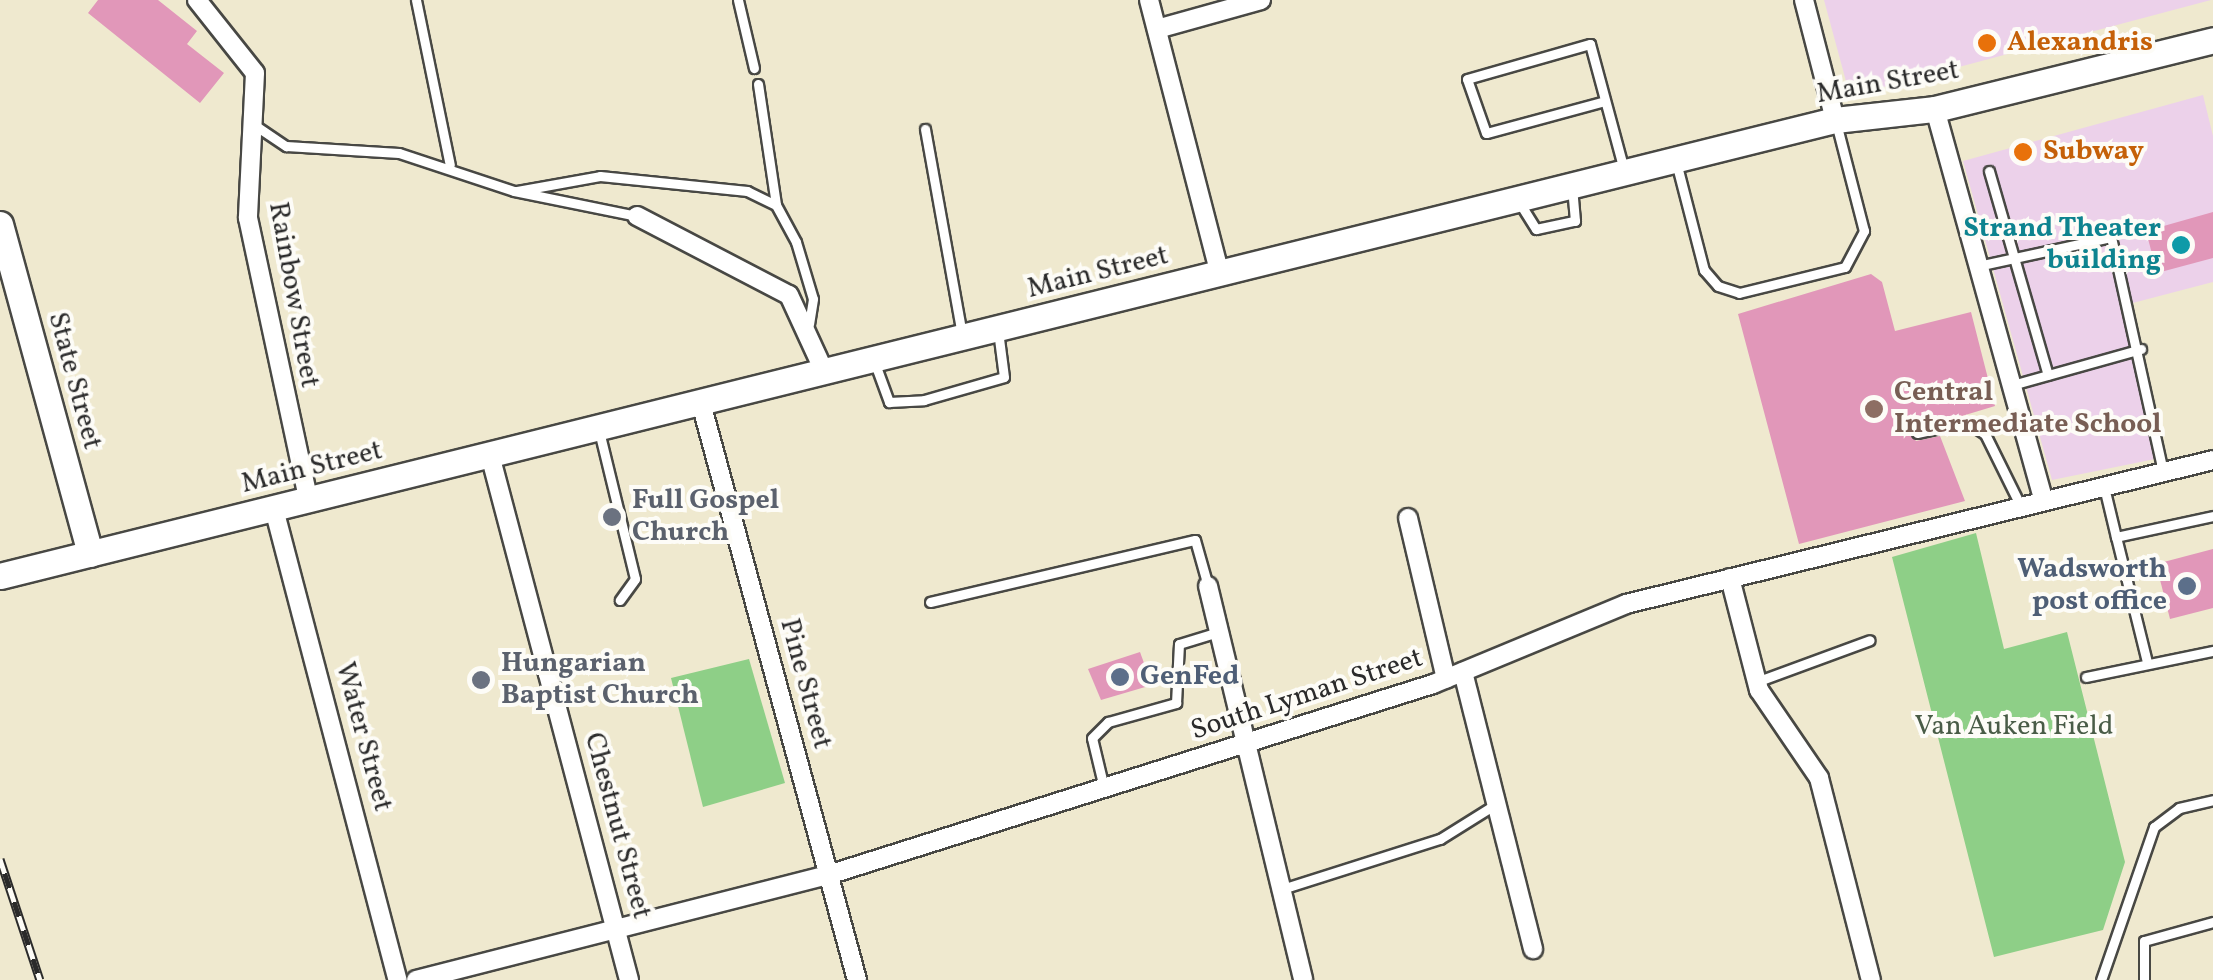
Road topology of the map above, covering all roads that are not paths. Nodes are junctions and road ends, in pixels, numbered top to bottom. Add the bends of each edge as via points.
1 (197, 0) edge
2 (416, 0) edge
3 (738, 0) edge
4 (1149, 0) edge
5 (1262, 0) edge
6 (1804, 0) edge
7 (1157, 28) junction
8 (2213, 40) edge
9 (754, 68) dead end
10 (758, 84) dead end
11 (1605, 101) junction
12 (1935, 108) junction
13 (1835, 120) junction
14 (253, 124) junction
15 (925, 129) dead end
16 (1676, 160) junction
17 (450, 165) junction
18 (1989, 171) dead end
19 (1625, 172) junction
20 (514, 191) junction
21 (776, 205) junction
22 (637, 216) joint
23 (0, 224) edge
24 (2015, 256) junction
25 (1978, 266) junction
26 (1220, 274) junction
27 (809, 324) junction
28 (997, 328) junction
29 (963, 337) junction
30 (2141, 349) junction
31 (873, 359) junction
32 (824, 370) junction
33 (2048, 374) junction
34 (2012, 385) junction
35 (701, 403) junction
36 (599, 428) junction
37 (1917, 434) dead end
38 (490, 455) junction
39 (2213, 460) edge
40 (2164, 472) junction
41 (2104, 486) junction
42 (308, 500) junction
43 (2044, 501) junction
44 (2021, 507) junction
45 (274, 508) junction
46 (2213, 516) edge
47 (1408, 518) dead end
48 (2116, 538) junction
49 (90, 554) junction
50 (0, 576) edge
51 (1730, 578) junction
52 (1208, 586) joint
53 (620, 600) dead end
54 (930, 602) dead end
55 (1219, 631) junction
56 (1870, 640) dead end
57 (2213, 651) edge
58 (2148, 662) junction
59 (1454, 676) junction
60 (2086, 677) dead end
61 (1756, 682) junction
62 (1246, 743) junction
63 (1104, 788) junction
64 (2213, 800) edge
65 (1496, 804) junction
66 (828, 875) junction
67 (1281, 889) junction
68 (2213, 922) edge
69 (614, 926) junction
70 (1533, 949) dead end
71 (398, 980) edge
72 (416, 980) edge
73 (629, 980) edge
74 (857, 980) edge
75 (1302, 980) edge
76 (1871, 980) edge
77 (2101, 980) edge
78 (2144, 980) edge

1 - 14 street, Rainbow Street via 250,58
2 - 17 lane
3 - 9 lane
4 - 7 street
5 - 7 street
6 - 13 street
7 - 26 street
8 - 12 main road, Main Street
10 - 21 lane
11 - 11 lane via 1590,44 1467,78 1486,133
11 - 19 lane
12 - 13 main road, Main Street
12 - 25 street
13 - 16 main road, Main Street
13 - 16 lane via 1864,231 1845,267 1739,293 1718,286 1704,270
14 - 17 lane via 286,146
14 - 42 street, Rainbow Street via 248,218
15 - 29 lane
16 - 19 main road, Main Street
17 - 20 lane
18 - 24 lane
19 - 26 main road, Main Street
20 - 21 lane via 600,176 692,182
20 - 22 lane
21 - 27 lane via 812,298
22 - 27 street via 746,266 789,295
23 - 49 main road, State Street
24 - 25 lane
24 - 30 lane via 2111,237
24 - 33 lane
25 - 34 street
26 - 28 main road, Main Street
27 - 32 street
28 - 29 main road, Main Street
28 - 31 lane via 1004,377 924,400 889,402
29 - 31 main road, Main Street
30 - 33 lane
30 - 40 lane
31 - 32 main road, Main Street
32 - 35 main road, Main Street
33 - 34 lane
34 - 43 street
35 - 36 main road, Main Street
35 - 66 street, Pine Street
36 - 38 main road, Main Street
36 - 53 lane via 636,579
37 - 44 lane via 1968,422 1985,434
38 - 42 main road, Main Street
38 - 69 street, Chestnut Street
39 - 40 street, South Lyman Street
40 - 41 street, South Lyman Street
41 - 43 street, South Lyman Street
41 - 48 lane
42 - 45 main road, Main Street
43 - 44 street, South Lyman Street
44 - 51 street, South Lyman Street
45 - 49 main road, Main Street
45 - 71 street, Water Street
46 - 48 lane
47 - 59 street
48 - 58 lane
49 - 50 main road, Main Street
51 - 59 street, South Lyman Street via 1626,604
51 - 61 street
52 - 54 lane via 1194,540
52 - 55 street
55 - 62 street
55 - 63 lane via 1179,644 1176,703 1108,722 1092,738
56 - 61 lane
57 - 58 lane
58 - 60 lane
59 - 62 street, South Lyman Street
59 - 65 street
61 - 76 street via 1819,778
62 - 63 street, South Lyman Street
62 - 67 street
63 - 66 street, South Lyman Street
64 - 77 lane via 2179,808 2154,827
65 - 67 lane via 1440,840
65 - 70 street
66 - 69 street, South Lyman Street
66 - 74 street, Pine Street
67 - 75 street
68 - 78 lane via 2144,941
69 - 72 street, South Lyman Street
69 - 73 street, Chestnut Street

